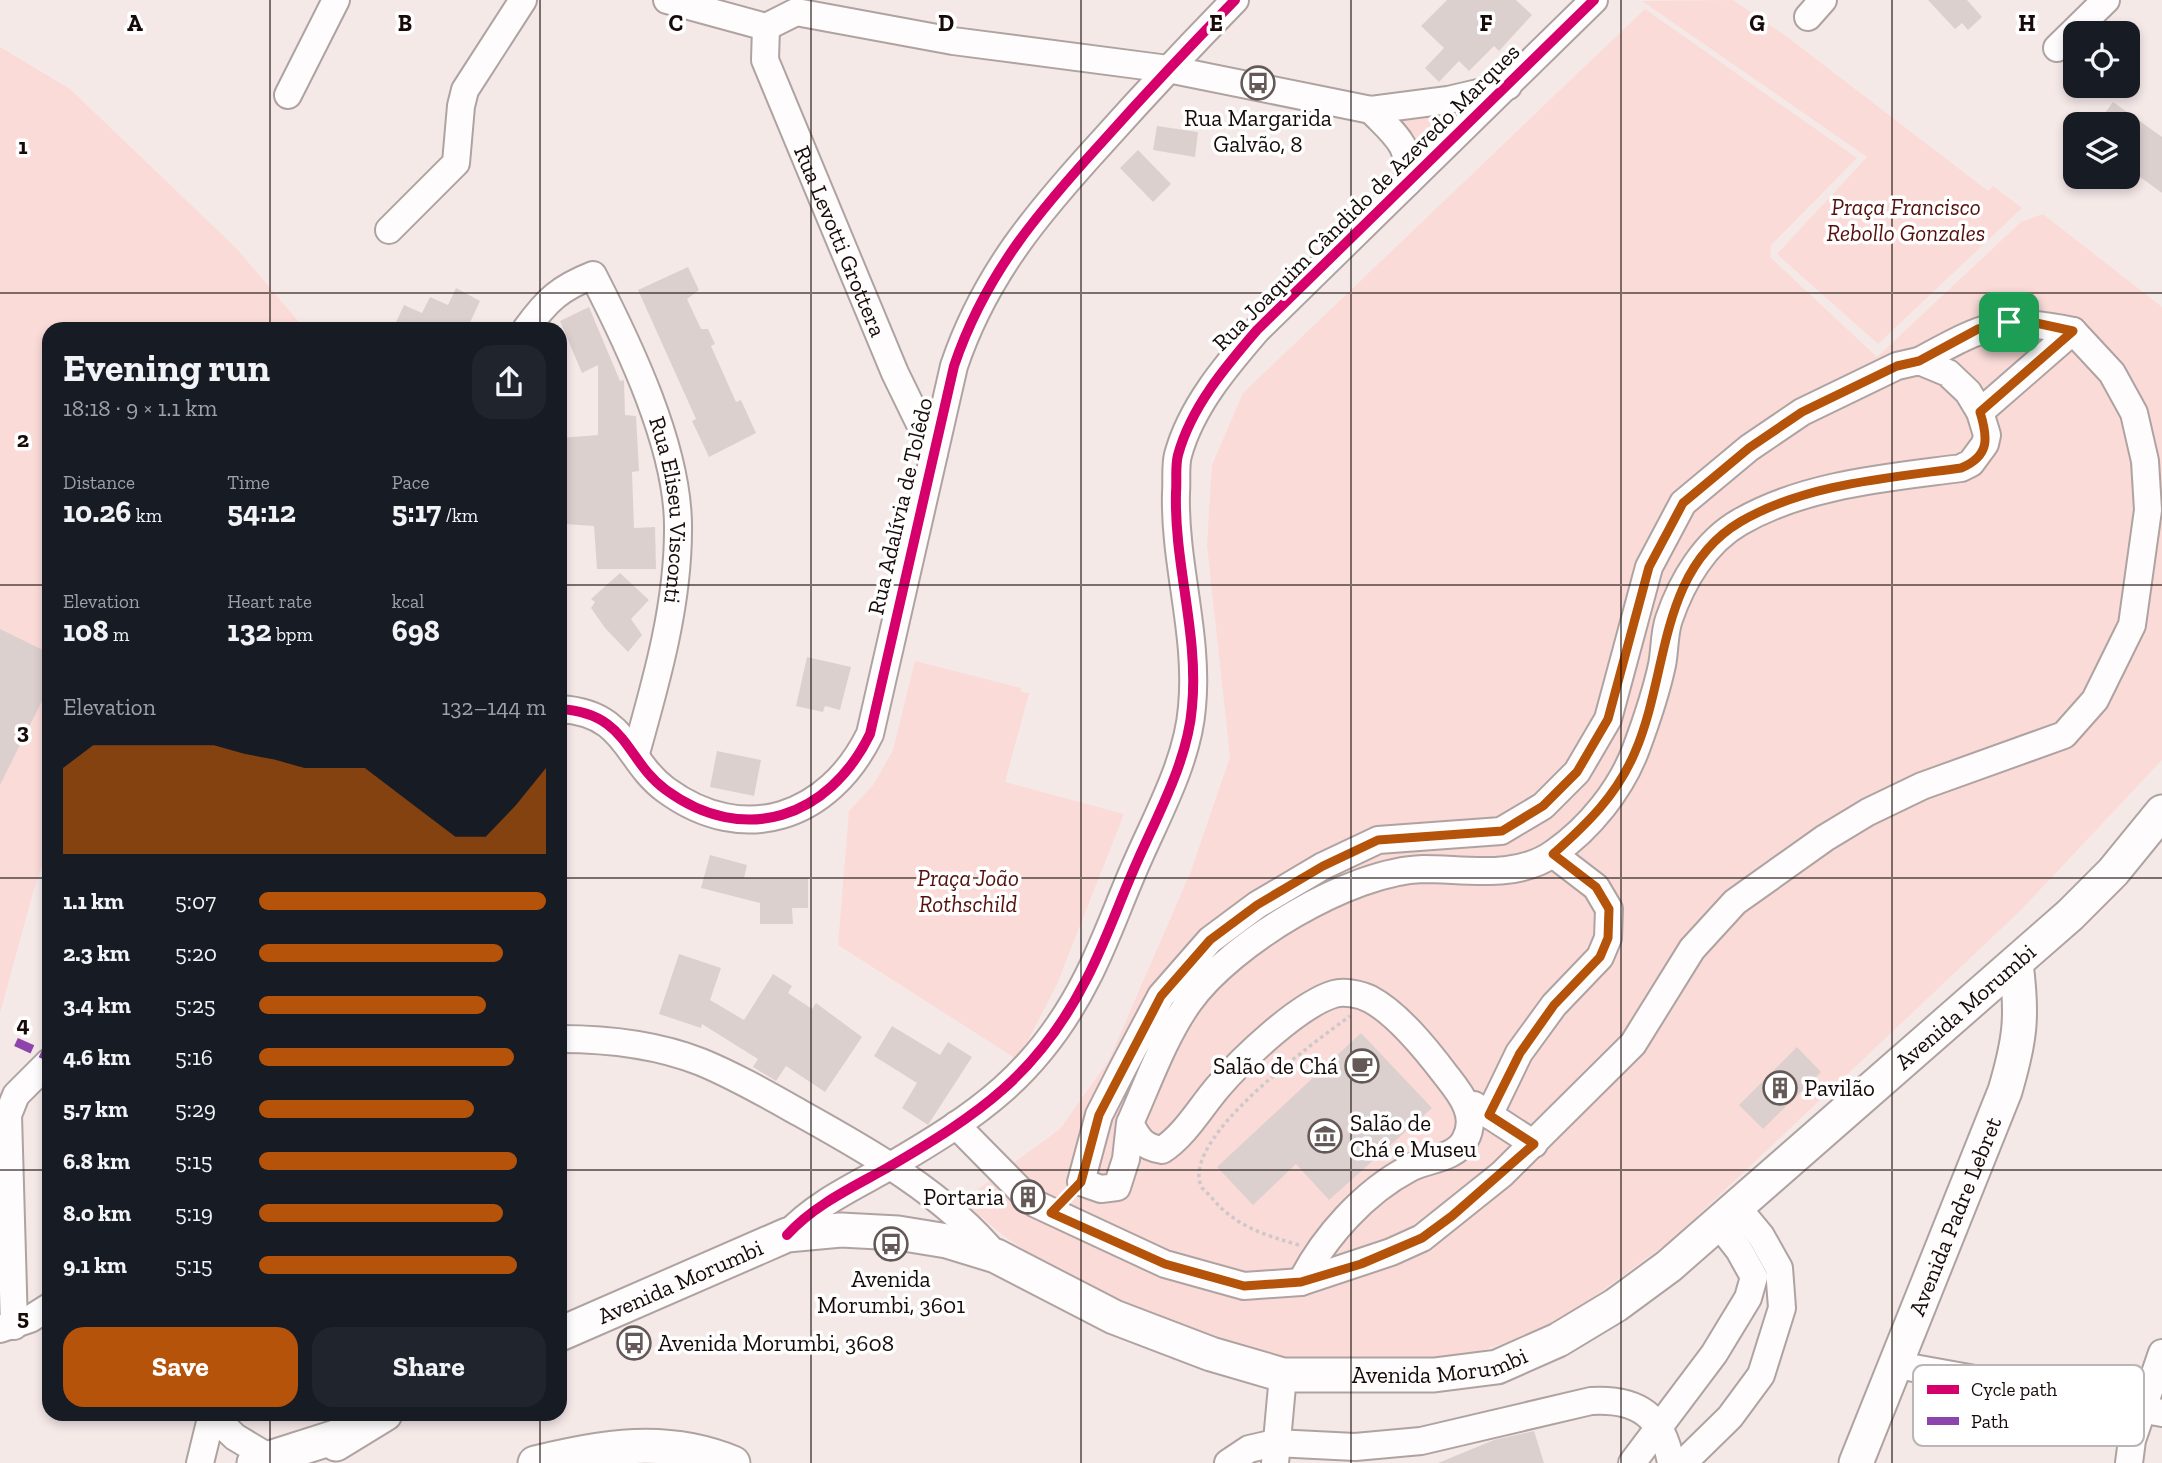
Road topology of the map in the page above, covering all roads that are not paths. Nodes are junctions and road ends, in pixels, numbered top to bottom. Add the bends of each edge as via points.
1 (336, 0) edge
2 (523, 0) edge
3 (667, 0) edge
4 (1235, 0) edge
5 (1594, 0) edge
6 (2106, 0) edge
7 (766, 27) junction
8 (2057, 48) dead end
9 (1168, 69) junction
10 (1508, 86) junction
11 (288, 95) dead end
12 (1371, 110) junction
13 (1408, 181) junction
14 (389, 230) dead end
15 (531, 322) edge
16 (2073, 331) junction
17 (1919, 361) junction
18 (1980, 412) junction
19 (934, 453) junction
20 (567, 710) edge
21 (636, 753) junction
22 (2162, 812) edge
23 (1553, 854) junction
24 (2017, 964) junction
25 (1975, 1000) junction
26 (2022, 1008) junction
27 (567, 1040) edge
28 (42, 1069) edge
29 (1464, 1098) junction
30 (1489, 1115) junction
31 (1130, 1123) junction
32 (956, 1125) junction
33 (1534, 1144) junction
34 (890, 1166) junction
35 (1081, 1182) junction
36 (1036, 1202) junction
37 (1728, 1215) junction
38 (787, 1235) junction
39 (996, 1256) junction
40 (1301, 1282) junction
41 (42, 1310) edge
42 (7, 1327) edge
43 (567, 1331) edge
44 (2162, 1353) edge
45 (1896, 1365) junction
46 (1913, 1368) edge
47 (1283, 1375) junction
48 (2152, 1411) edge
49 (210, 1421) edge
50 (218, 1421) edge
51 (372, 1421) edge
52 (1659, 1426) junction
53 (2144, 1429) edge
54 (354, 1431) junction
55 (2137, 1446) edge
56 (1275, 1453) edge
57 (643, 1454) edge
58 (262, 1461) edge
59 (725, 1461) edge
60 (200, 1463) edge
61 (310, 1463) edge
62 (535, 1463) edge
63 (1228, 1463) edge
64 (1632, 1463) edge
65 (1671, 1463) edge
66 (1683, 1463) edge
67 (1856, 1463) edge
68 (2129, 1463) edge

1 - 11 street
2 - 14 street via 465,90 457,163
3 - 7 street
4 - 9 street, Rua Adalívia de Tolêdo
5 - 10 street, Rua Joaquim Cândido de Azevedo Marques
6 - 8 street
7 - 9 street via 796,12 953,41
7 - 19 street, Rua Levotti Grottera via 765,60 895,373
9 - 12 street
9 - 19 street, Rua Adalívia de Tolêdo via 1051,197 984,293 954,366
10 - 12 street
10 - 13 street, Rua Joaquim Cândido de Azevedo Marques
12 - 13 street via 1405,148 1410,163
13 - 32 street, Rua Joaquim Cândido de Azevedo Marques via 1257,330 1222,370 1192,422 1178,456 1176,514 1193,670 1185,742 1087,978 1056,1032 1002,1092
15 - 21 street, Rua Eliseu Visconti via 547,300 569,284 593,275 664,442 678,524 673,590 658,678
16 - 17 street via 2009,322 1978,329
16 - 18 street
16 - 33 street via 2112,373 2134,413 2146,461 2148,510 2132,625 2095,700 2064,735 1922,786 1868,812 1735,902 1692,949 1633,1044
17 - 18 street via 1948,373
17 - 35 street via 1897,366 1802,412 1749,448 1683,503 1649,567 1608,719 1577,772 1543,806 1502,831 1378,840 1257,905 1210,940 1161,996 1130,1054 1099,1115
18 - 23 street via 1987,435 1971,464 1804,495 1741,521 1718,537 1691,569 1668,620 1661,666 1635,752 1613,794
19 - 21 street, Rua Adalívia de Tolêdo via 870,734 858,759 829,792 794,812 763,819 717,815 664,788
20 - 21 street, Rua Adalívia de Tolêdo via 608,724
22 - 24 main road, Avenida Morumbi via 2113,872
23 - 30 street via 1596,887 1609,909 1608,938 1600,957 1554,1005 1520,1053
23 - 31 street via 1520,868 1482,872 1420,869 1379,876 1314,905 1254,940 1212,973 1188,1003
24 - 25 main road, Avenida Morumbi
24 - 26 main road, Avenida Padre Lebret
25 - 26 main road via 2000,998
25 - 37 main road, Avenida Morumbi
26 - 45 main road, Avenida Padre Lebret via 2006,1091
27 - 34 street via 651,1048 699,1061 741,1080
28 - 42 street via 16,1095 8,1115
29 - 30 street
29 - 31 street via 1419,1041 1370,999 1347,993 1319,1001 1275,1032 1231,1072 1174,1142 1162,1150 1148,1148
29 - 40 street via 1471,1121 1463,1144 1453,1153 1411,1167 1365,1200 1318,1250
30 - 33 street
31 - 35 street via 1117,1187 1101,1189
32 - 34 street, Rua Joaquim Cândido de Azevedo Marques
32 - 36 street
33 - 40 street via 1422,1238 1361,1264
34 - 38 street, Rua Joaquim Cândido de Azevedo Marques via 817,1209
34 - 39 street via 973,1228
35 - 36 street
36 - 40 street via 1165,1264 1244,1286
37 - 47 main road, Avenida Morumbi via 1616,1305 1558,1340 1497,1367 1422,1375
37 - 52 street via 1754,1277 1748,1298 1714,1354
37 - 66 street via 1761,1236 1779,1268 1782,1308 1761,1375 1730,1417
38 - 39 main road, Avenida Morumbi via 841,1230 898,1233
38 - 43 main road, Avenida Morumbi
39 - 47 main road, Avenida Morumbi via 1114,1317 1211,1354
41 - 42 street
44 - 48 street
45 - 46 street
45 - 67 main road, Avenida Padre Lebret
47 - 56 street
48 - 53 street
49 - 60 street
50 - 58 street
51 - 54 main road
52 - 56 street via 1629,1403 1610,1399 1421,1441
52 - 64 street
52 - 65 street
54 - 58 main road
54 - 61 main road
55 - 68 street
56 - 63 street via 1249,1449
57 - 59 main road via 699,1452
57 - 62 main road

